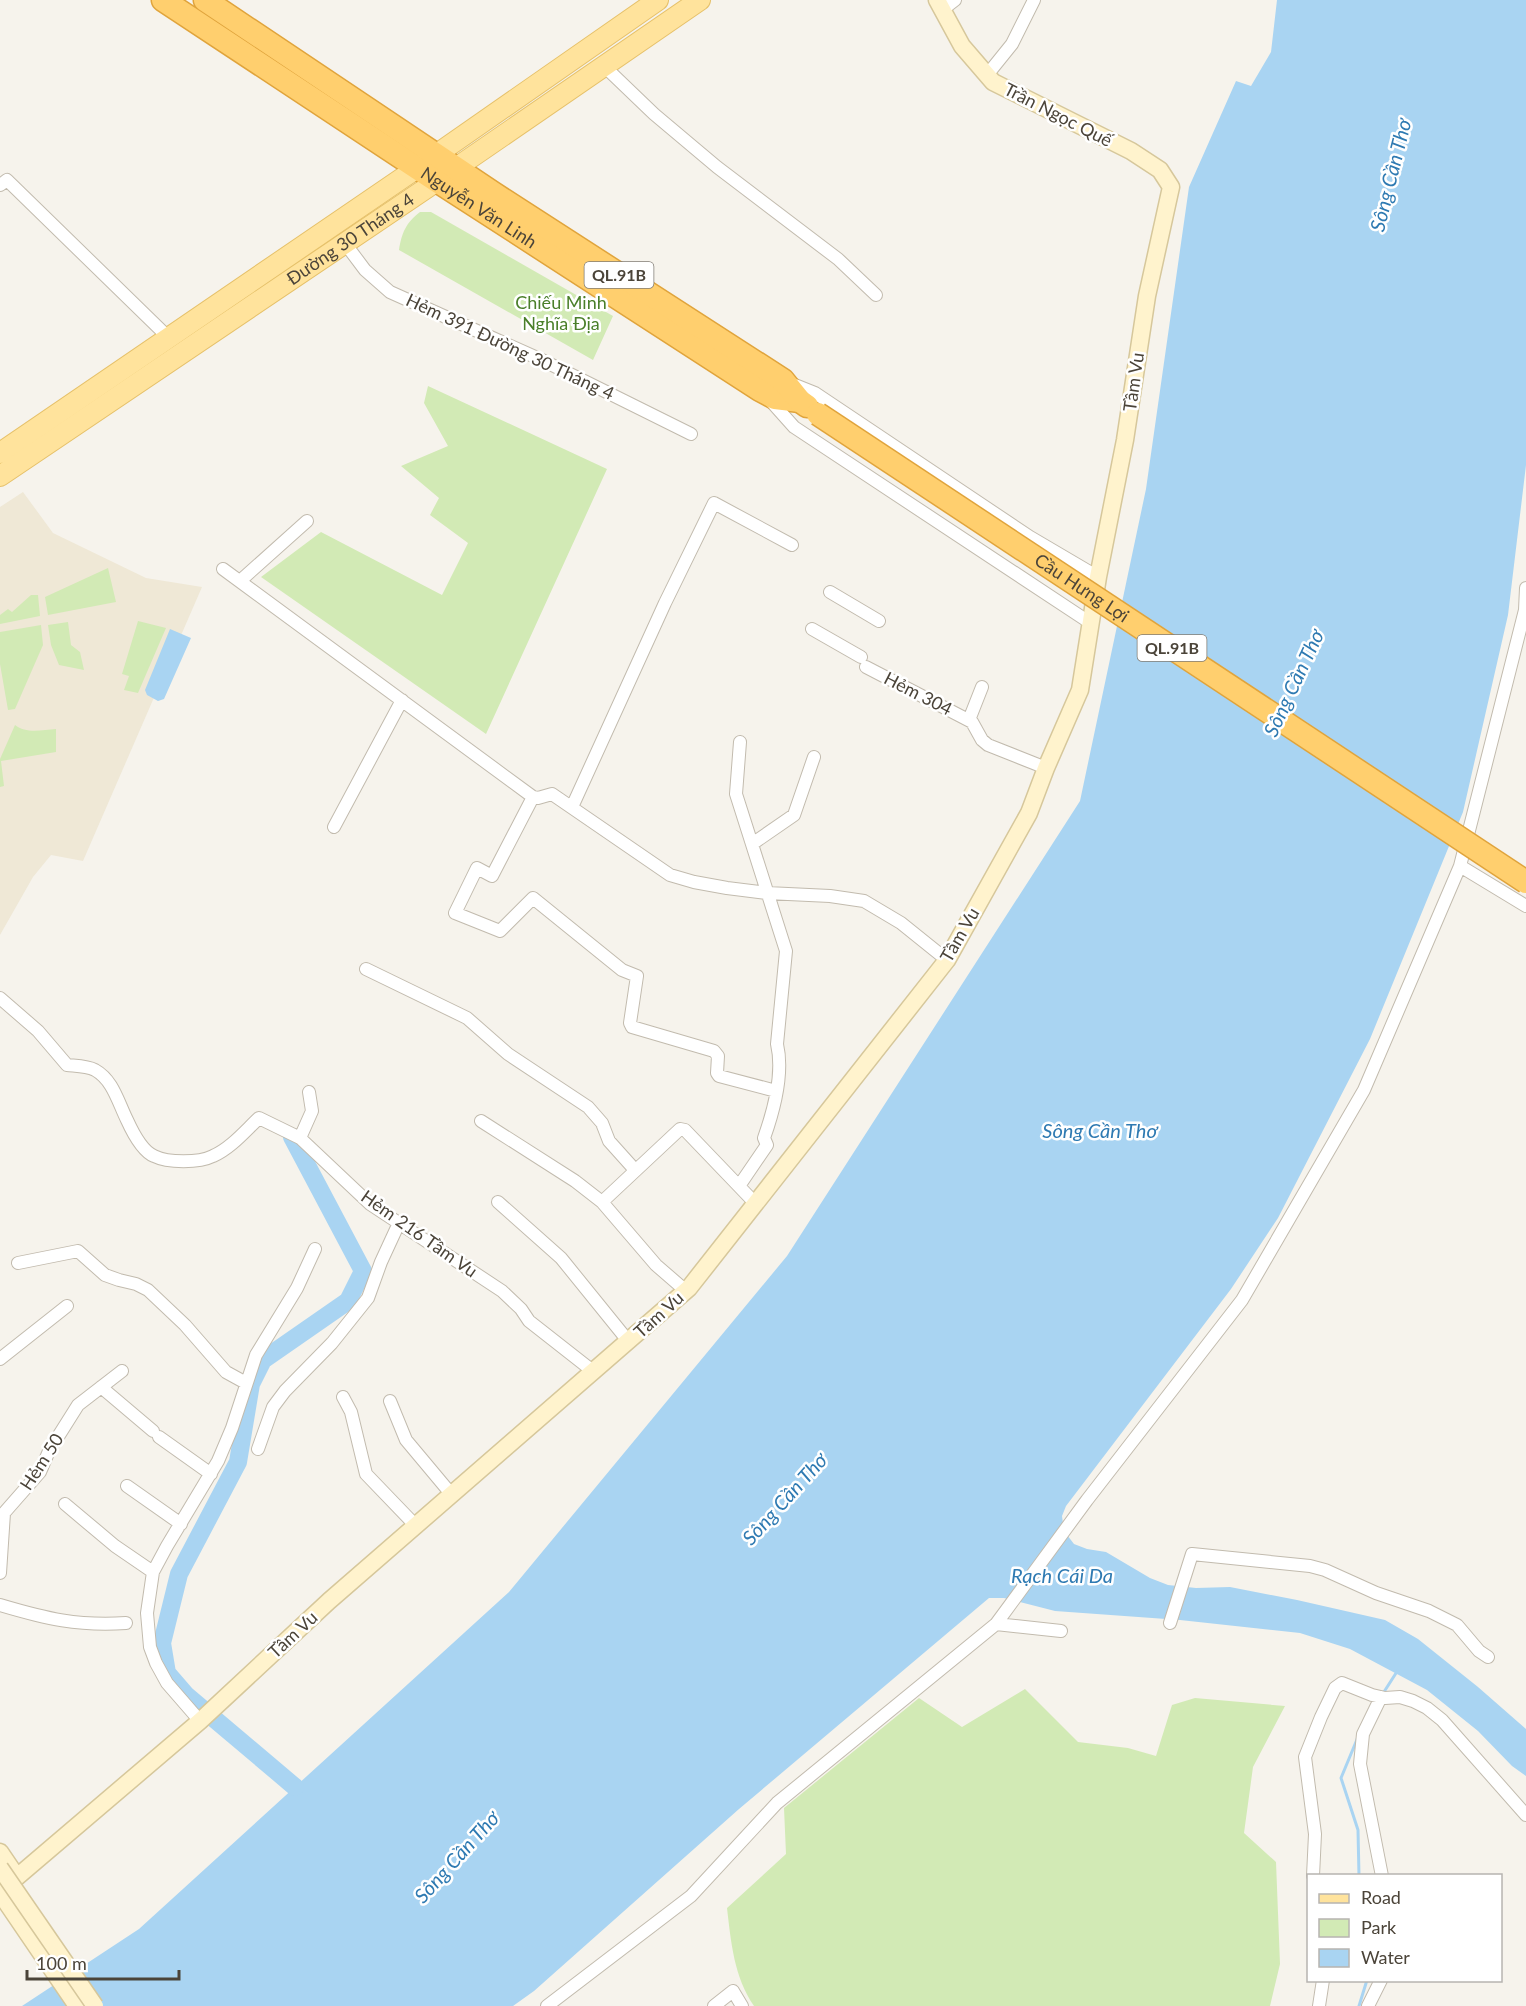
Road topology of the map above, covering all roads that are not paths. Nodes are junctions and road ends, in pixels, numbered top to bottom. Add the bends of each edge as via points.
1 (163, 0) edge
2 (658, 0) edge
3 (700, 0) edge
4 (1034, 0) edge
5 (214, 2) edge
6 (945, 3) edge
7 (604, 66) junction
8 (987, 75) junction
9 (436, 154) junction
10 (417, 168) junction
11 (456, 168) junction
12 (437, 181) junction
13 (0, 184) edge
14 (1171, 187) joint
15 (344, 242) junction
16 (876, 295) dead end
17 (169, 338) junction
18 (183, 352) junction
19 (783, 380) junction
20 (760, 390) junction
21 (809, 407) junction
22 (691, 434) dead end
23 (0, 453) edge
24 (0, 476) edge
25 (307, 521) dead end
26 (792, 545) dead end
27 (223, 569) dead end
28 (1098, 577) junction
29 (240, 581) junction
30 (1526, 588) edge
31 (830, 592) dead end
32 (1525, 610) edge
33 (879, 621) dead end
34 (1524, 621) edge
35 (1092, 624) junction
36 (812, 629) dead end
37 (982, 687) dead end
38 (402, 700) junction
39 (969, 720) junction
40 (740, 742) dead end
41 (814, 757) dead end
42 (1046, 768) junction
43 (533, 797) junction
44 (572, 807) junction
45 (334, 827) dead end
46 (752, 844) junction
47 (1460, 866) junction
48 (1526, 882) edge
49 (767, 893) junction
50 (1526, 906) edge
51 (947, 960) junction
52 (366, 969) dead end
53 (0, 998) edge
54 (776, 1091) junction
55 (309, 1092) dead end
56 (481, 1121) dead end
57 (300, 1138) junction
58 (635, 1170) junction
59 (739, 1186) junction
60 (498, 1202) dead end
61 (602, 1202) junction
62 (755, 1203) junction
63 (399, 1223) junction
64 (315, 1249) dead end
65 (18, 1263) dead end
66 (686, 1291) junction
67 (67, 1306) dead end
68 (629, 1342) junction
69 (0, 1359) edge
70 (122, 1371) dead end
71 (594, 1372) junction
72 (246, 1383) junction
73 (101, 1387) junction
74 (343, 1397) dead end
75 (390, 1401) dead end
76 (258, 1449) dead end
77 (211, 1474) junction
78 (127, 1486) dead end
79 (452, 1495) junction
80 (65, 1504) dead end
81 (181, 1524) junction
82 (416, 1526) junction
83 (153, 1572) junction
84 (0, 1573) edge
85 (0, 1605) edge
86 (126, 1623) dead end
87 (1170, 1623) dead end
88 (996, 1624) junction
89 (1061, 1631) dead end
90 (1488, 1658) dead end
91 (1381, 1698) junction
92 (200, 1720) junction
93 (1526, 1815) edge
94 (0, 1852) edge
95 (0, 1868) edge
96 (1313, 1874) edge
97 (1382, 1874) edge
98 (17, 1877) junction
99 (0, 1891) edge
100 (1323, 1982) edge
101 (1380, 1982) edge
102 (77, 2006) edge
103 (95, 2006) edge
104 (547, 2006) edge
105 (714, 2006) edge
106 (742, 2006) edge
107 (1319, 2006) edge
108 (1368, 2006) edge

1 - 10 highway, Nguyễn Văn Linh / QL.91B
2 - 9 main road, Đường 30 Tháng 4
3 - 7 main road, Đường 30 Tháng 4
4 - 8 street via 1012,44
5 - 9 highway, Nguyễn Văn Linh / QL.91B
6 - 8 street, Trần Ngọc Quế via 962,46
7 - 11 main road, Đường 30 Tháng 4
7 - 16 street via 672,129 838,259
8 - 14 street, Trần Ngọc Quế via 993,82 1149,162
9 - 10 main road, Đường 30 Tháng 4
9 - 11 highway, Nguyễn Văn Linh / QL.91B
10 - 12 highway, Nguyễn Văn Linh / QL.91B
10 - 17 main road, Đường 30 Tháng 4
11 - 12 main road, Đường 30 Tháng 4
11 - 19 highway, Nguyễn Văn Linh / QL.91B
12 - 15 main road, Đường 30 Tháng 4
12 - 20 highway, Nguyễn Văn Linh / QL.91B
13 - 17 street via 7,180
14 - 28 street, Tầm Vu via 1147,296 1125,440
15 - 18 main road, Đường 30 Tháng 4
15 - 22 street, Hẻm 391 Đường 30 Tháng 4 via 365,270 390,292 544,361
17 - 18 main road
17 - 23 main road, Đường 30 Tháng 4
18 - 24 main road, Đường 30 Tháng 4
19 - 21 highway, Nguyễn Văn Linh / QL.91B
19 - 28 street via 815,393 1021,531
20 - 21 highway, Nguyễn Văn Linh / QL.91B
20 - 35 street via 794,427
21 - 48 highway, Cầu Hưng Lợi / QL.91B, bridge
25 - 29 street
26 - 44 street via 714,503
27 - 29 street
28 - 35 street, Tầm Vu
29 - 38 street
30 - 32 street
31 - 33 street
32 - 34 street
34 - 47 street
35 - 42 street, Tầm Vu via 1080,690
36 - 39 street, Hẻm 304
37 - 39 street, Hẻm 304
38 - 43 street
38 - 45 street
39 - 42 street, Hẻm 304 via 988,745
40 - 46 street via 736,794
41 - 46 street via 794,815
42 - 51 street, Tầm Vu via 1029,813
43 - 44 street via 552,794
43 - 54 street via 492,876 477,868 455,913 500,932 533,898 622,970 637,976 632,1028 714,1051 719,1076
44 - 49 street via 670,875
46 - 49 street
47 - 50 street
47 - 88 street via 1364,1090 1242,1300
49 - 51 street via 864,901 901,923
49 - 54 street via 786,951
51 - 62 street, Tầm Vu
52 - 58 street via 467,1018 508,1054 588,1107 602,1123 609,1141
53 - 57 street, Hẻm 216 Tầm Vu via 38,1031 67,1065 96,1071 105,1079 142,1146 153,1156 197,1161 213,1156 259,1118
54 - 59 street via 764,1138 767,1145
55 - 57 street via 312,1111
56 - 61 street via 575,1180
57 - 63 street, Hẻm 216 Tầm Vu via 370,1204
58 - 59 street via 680,1129
58 - 61 street
59 - 62 street
60 - 68 street via 561,1258
61 - 66 street via 656,1265
62 - 66 street, Tầm Vu
63 - 71 street, Hẻm 216 Tầm Vu via 502,1291 529,1321
63 - 76 street via 368,1298 273,1407
64 - 72 street via 297,1288 256,1355
65 - 72 street via 78,1251 105,1275 148,1290 226,1372
66 - 68 street, Tầm Vu
67 - 69 street
68 - 71 street, Tầm Vu
70 - 73 street, Hẻm 50
71 - 79 street, Tầm Vu
72 - 77 street via 232,1428
73 - 77 street
73 - 84 street, Hẻm 50 via 78,1405 39,1472 4,1513
74 - 82 street via 351,1412 366,1474
75 - 79 street via 406,1440
77 - 81 street
78 - 81 street
79 - 82 street, Tầm Vu
80 - 83 street
81 - 83 street
82 - 92 street, Tầm Vu
83 - 92 street via 147,1613 150,1647 167,1683
85 - 86 street via 65,1622
87 - 90 street via 1192,1554 1310,1566 1457,1625
88 - 89 street
88 - 104 street via 772,1807 691,1896
91 - 93 street via 1413,1701 1443,1720
91 - 96 street via 1338,1684 1309,1747 1305,1766 1314,1834
91 - 97 street via 1363,1734 1360,1764
92 - 98 street, Tầm Vu
94 - 98 street
95 - 103 street, bridge
98 - 99 street, Tầm Vu
99 - 102 street
100 - 107 street
101 - 108 street
105 - 106 street via 733,1992

